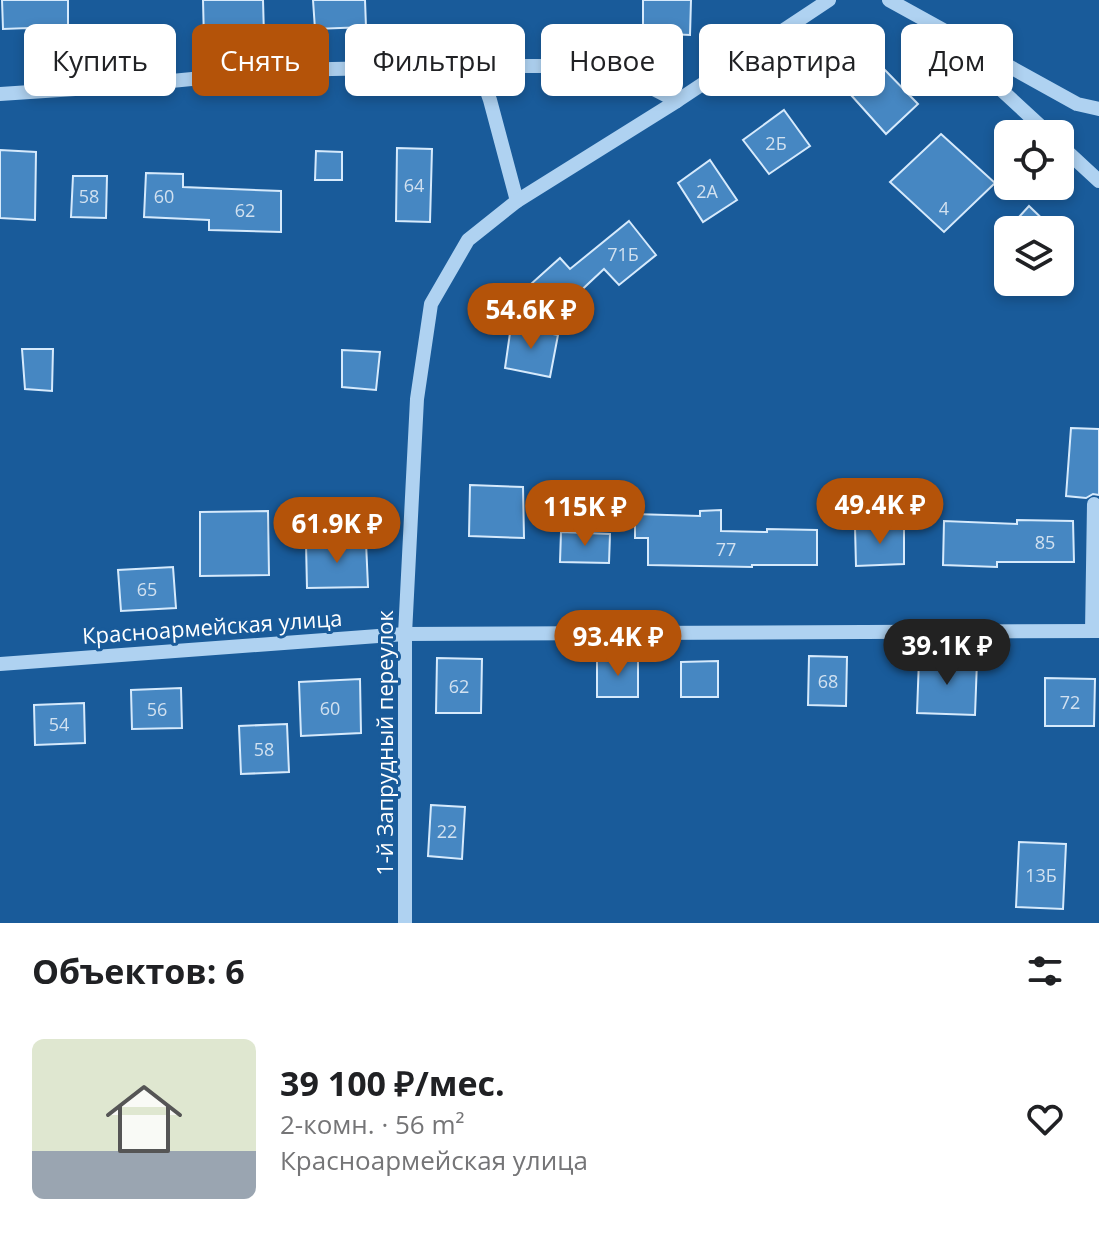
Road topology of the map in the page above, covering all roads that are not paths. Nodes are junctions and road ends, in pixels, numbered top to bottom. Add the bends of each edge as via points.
1 (829, 0) edge
2 (889, 0) edge
3 (925, 19) junction
4 (525, 66) edge
5 (345, 69) edge
6 (0, 94) edge
7 (489, 96) edge
8 (677, 101) junction
9 (1099, 109) edge
10 (1034, 120) edge
11 (1074, 158) edge
12 (1099, 181) edge
13 (517, 201) junction
14 (1094, 504) dead end
15 (1095, 631) edge
16 (405, 634) junction
17 (0, 664) edge
18 (405, 923) edge

1 - 8 street, 1-й Запрудный переулок
2 - 3 street
3 - 9 street via 1077,104
3 - 10 street
4 - 8 street via 609,66
5 - 6 street
7 - 13 street
8 - 13 street, 1-й Запрудный переулок
11 - 12 street
13 - 16 street, 1-й Запрудный переулок via 468,240 431,304 417,399
14 - 15 street
15 - 16 street, Красноармейская улица
16 - 17 street, Красноармейская улица
16 - 18 street, 1-й Запрудный переулок

